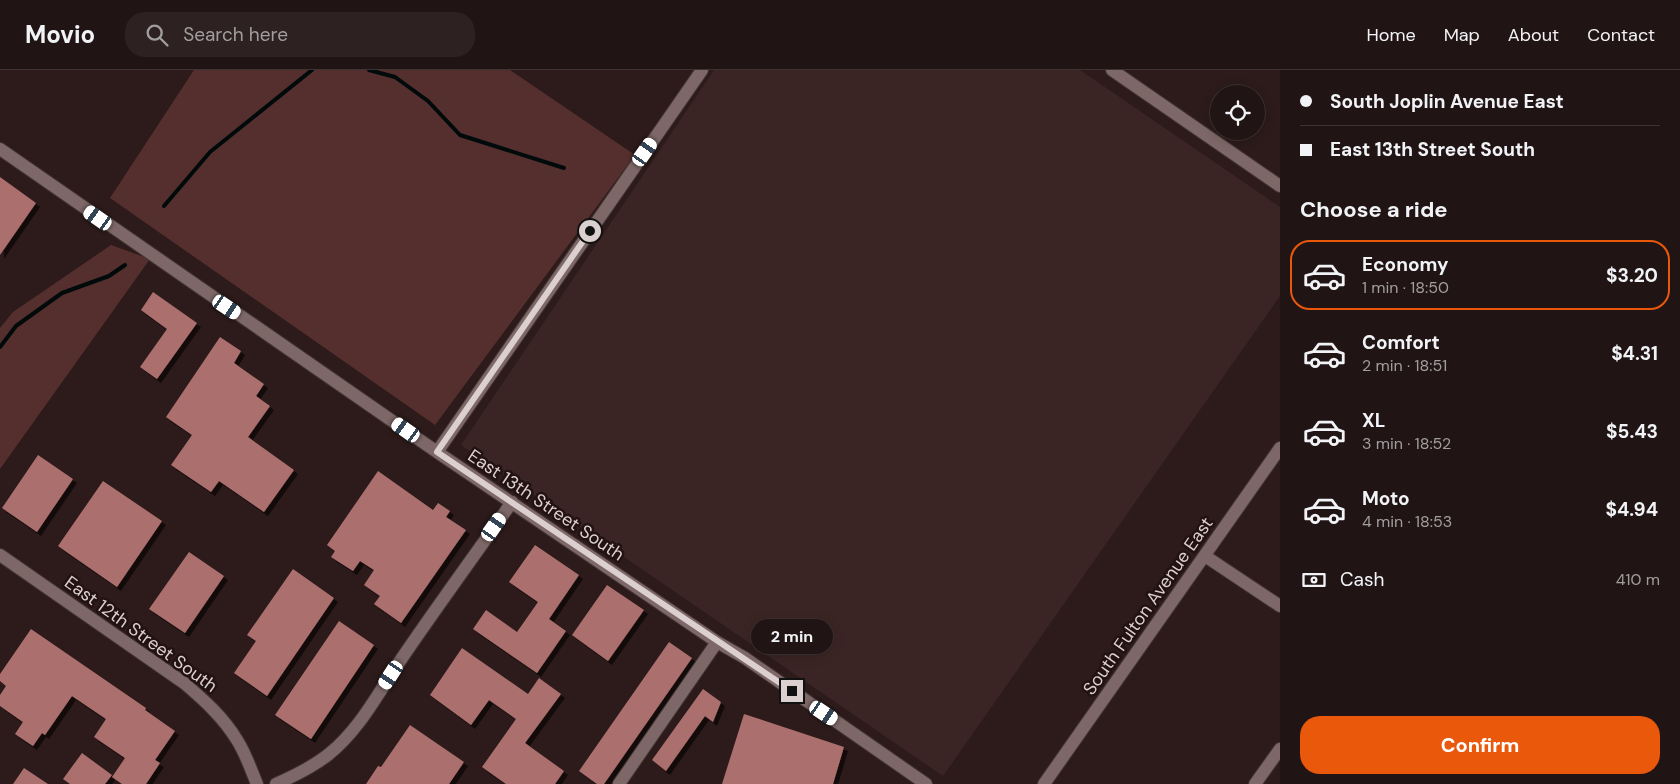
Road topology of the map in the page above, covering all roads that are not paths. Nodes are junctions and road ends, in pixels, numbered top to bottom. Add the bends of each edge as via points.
1 (702, 70) edge
2 (1112, 70) edge
3 (0, 149) edge
4 (1280, 186) edge
5 (1280, 448) edge
6 (437, 452) junction
7 (512, 502) junction
8 (0, 556) edge
9 (1205, 556) junction
10 (1280, 606) edge
11 (717, 642) junction
12 (1280, 749) edge
13 (257, 784) edge
14 (276, 784) edge
15 (619, 784) edge
16 (926, 784) edge
17 (1044, 784) edge
18 (1255, 784) edge

1 - 6 street
2 - 4 street
3 - 6 street, East 13th Street South
5 - 9 street, South Fulton Avenue East
6 - 7 street, East 13th Street South
7 - 11 street, East 13th Street South
7 - 14 street via 349,735 328,755
8 - 13 street, East 12th Street South via 184,682 223,719 238,742
9 - 10 street
9 - 17 street, South Fulton Avenue East
11 - 15 street
11 - 16 street, East 13th Street South via 745,658
12 - 18 street

